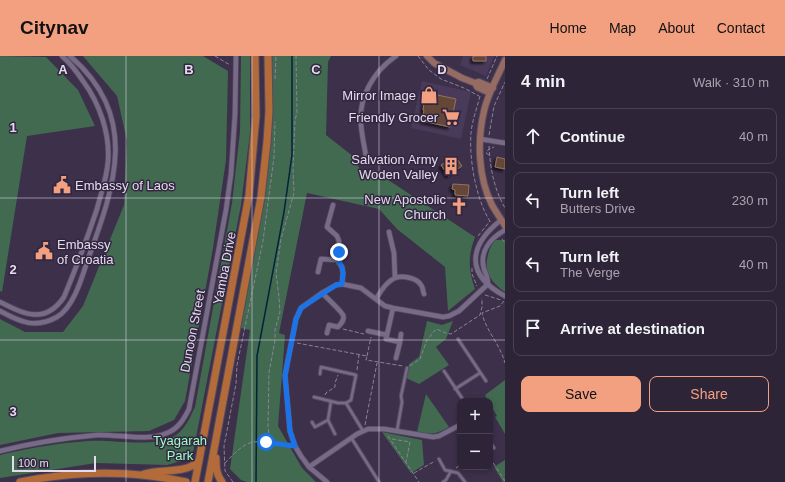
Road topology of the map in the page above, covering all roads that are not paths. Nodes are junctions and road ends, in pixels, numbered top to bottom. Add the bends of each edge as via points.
1 (62, 56) edge
2 (70, 56) edge
3 (236, 56) edge
4 (255, 56) edge
5 (268, 56) edge
6 (396, 56) edge
7 (427, 56) edge
8 (505, 60) edge
9 (491, 91) junction
10 (480, 139) junction
11 (505, 143) edge
12 (367, 162) dead end
13 (333, 205) dead end
14 (501, 220) junction
15 (505, 226) edge
16 (505, 230) edge
17 (389, 232) dead end
18 (337, 260) junction
19 (318, 272) dead end
20 (395, 278) junction
21 (342, 284) junction
22 (488, 284) junction
23 (322, 293) junction
24 (424, 294) dead end
25 (376, 298) junction
26 (505, 300) edge
27 (0, 302) edge
28 (393, 308) junction
29 (0, 311) edge
30 (370, 331) road end
31 (327, 333) dead end
32 (401, 334) dead end
33 (387, 335) junction
34 (458, 339) dead end
35 (400, 342) junction
36 (396, 358) dead end
37 (407, 368) dead end
38 (444, 371) dead end
39 (480, 372) junction
40 (320, 374) dead end
41 (486, 381) dead end
42 (455, 388) junction
43 (314, 397) dead end
44 (462, 398) edge
45 (331, 401) junction
46 (346, 403) junction
47 (328, 420) junction
48 (312, 422) dead end
49 (457, 427) edge
50 (363, 431) junction
51 (396, 431) junction
52 (335, 434) dead end
53 (352, 439) junction
54 (215, 444) junction
55 (0, 451) edge
56 (439, 459) road end
57 (199, 461) junction
58 (309, 467) junction
59 (451, 471) junction
60 (140, 475) junction
61 (20, 482) edge
62 (186, 482) edge
63 (195, 482) edge
64 (208, 482) edge
65 (222, 482) edge
66 (327, 482) edge
67 (379, 482) edge
68 (443, 482) edge
69 (465, 482) edge

1 - 27 street via 89,89 104,125 108,161 102,191 84,247 60,303 52,310 35,315 20,312
2 - 29 street via 96,83 113,124 116,162 110,194 84,270 72,301 66,309 58,316 35,324 18,320
3 - 55 street, Dunoon Street via 235,114 227,202 189,409 182,422 168,433 154,437 99,435 65,438
4 - 57 main road, Yamba Drive via 256,116 249,195
5 - 54 main road, Yamba Drive via 268,134 262,197
6 - 12 street via 374,76 364,100 361,124
7 - 9 street via 449,72 475,83 477,87
8 - 9 street
9 - 10 street via 484,111
10 - 11 street
10 - 14 street via 480,165 492,205
13 - 18 street via 327,227 339,241
14 - 15 street
14 - 22 street via 487,233 477,251 478,272 481,279
16 - 22 street via 493,237 484,252 483,261
17 - 20 street via 394,253
18 - 19 street via 321,259
18 - 21 street via 342,267
20 - 24 street via 405,277 414,280 421,285
20 - 25 street
21 - 23 street
21 - 25 street via 361,288
22 - 26 street
22 - 28 street via 459,312 449,316
23 - 31 street via 343,315 341,325 329,325
23 - 58 street via 298,312 285,376 290,431 295,446
25 - 28 street via 385,306
28 - 33 street
30 - 33 street
32 - 35 street
33 - 35 street via 386,339
34 - 39 lane
35 - 36 street
37 - 51 lane
38 - 42 lane
39 - 41 lane
39 - 42 lane
40 - 46 lane via 321,367 356,374 351,400
42 - 44 lane
43 - 45 lane
45 - 46 lane
45 - 47 lane
46 - 50 lane
47 - 48 lane via 315,427
47 - 52 lane
49 - 51 street via 433,437
50 - 51 street
50 - 53 street
53 - 58 street
53 - 67 lane
54 - 64 main road, Yamba Drive
54 - 65 main road via 216,472
56 - 59 lane via 445,470
57 - 60 main road via 174,471
57 - 63 main road, Yamba Drive
58 - 66 street
59 - 68 lane
59 - 69 lane via 458,473
60 - 61 main road via 92,473 48,476
60 - 62 main road

